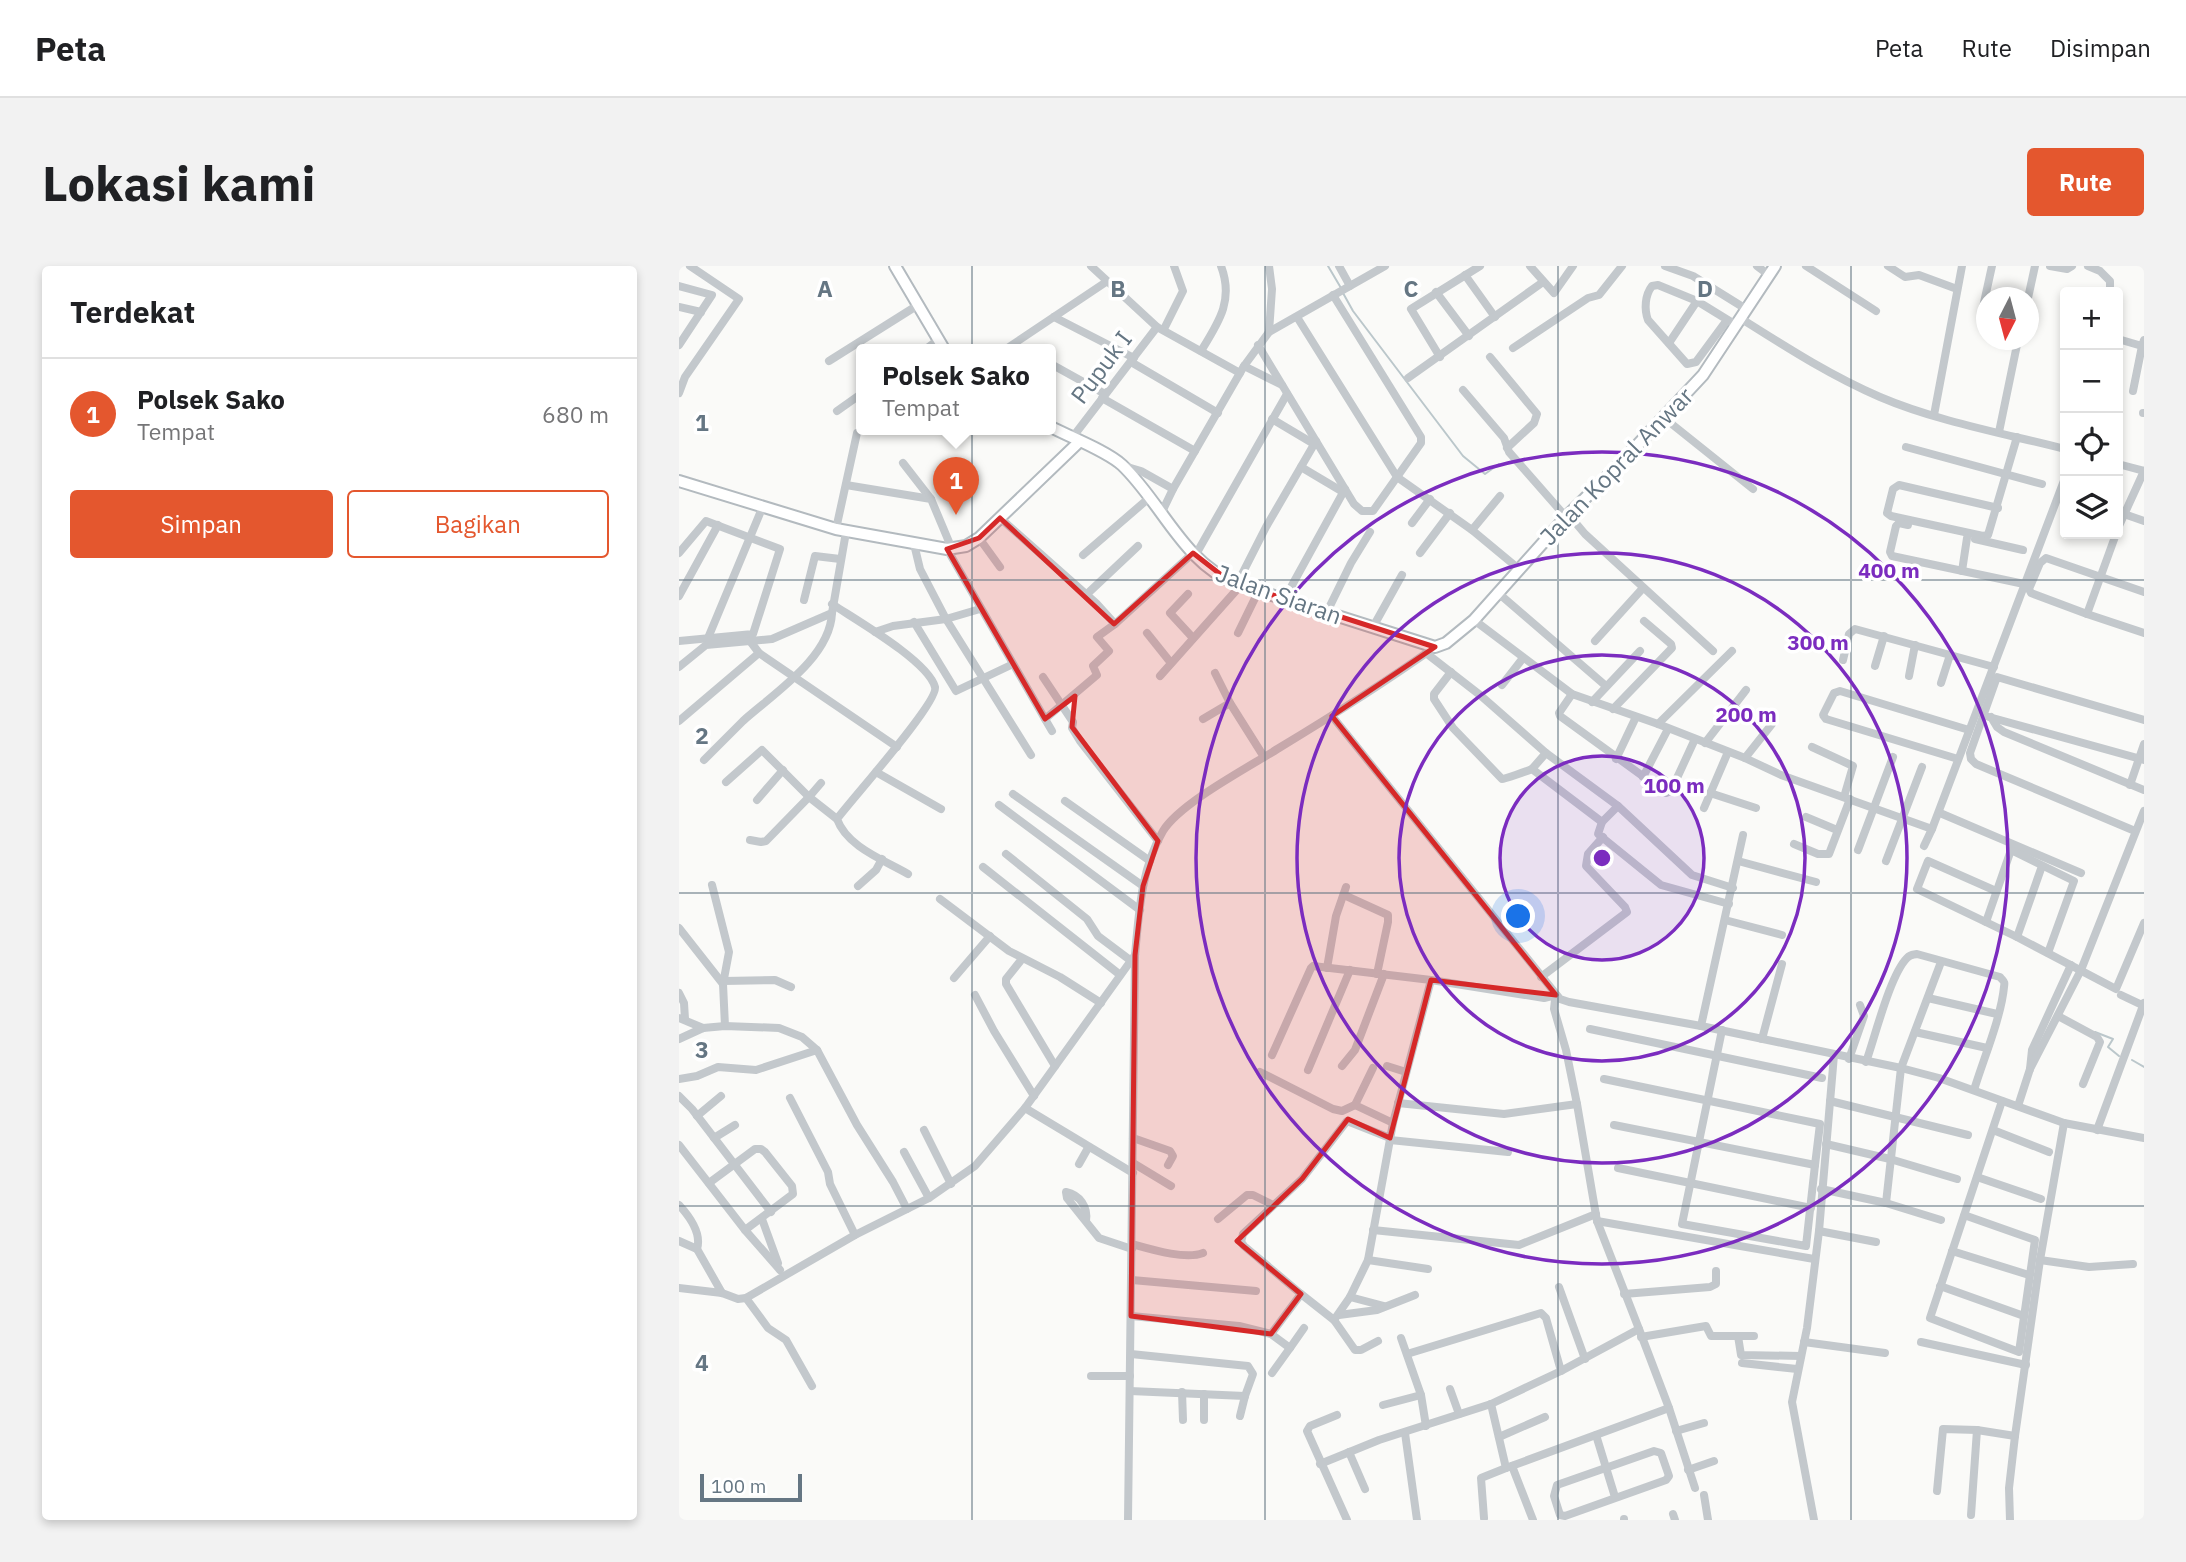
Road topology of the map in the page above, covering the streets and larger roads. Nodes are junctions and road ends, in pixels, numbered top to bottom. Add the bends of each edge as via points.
1 (690, 266) edge
2 (895, 266) edge
3 (1091, 266) edge
4 (1174, 266) edge
5 (1221, 266) edge
6 (1269, 266) edge
7 (1339, 266) edge
8 (1385, 266) edge
9 (1480, 266) edge
10 (1530, 266) edge
11 (1573, 266) edge
12 (1622, 266) edge
13 (1665, 266) edge
14 (1757, 266) edge
15 (1806, 266) edge
16 (1888, 266) edge
17 (1962, 266) edge
18 (1992, 266) edge
19 (2035, 266) edge
20 (2050, 266) edge
21 (2072, 266) edge
22 (2088, 266) edge
23 (1772, 271) edge
24 (1465, 275) junction
25 (1106, 282) junction
26 (1543, 282) junction
27 (720, 284) junction
28 (679, 286) edge
29 (1348, 286) junction
30 (1987, 287) edge
31 (2030, 287) edge
32 (2110, 287) edge
33 (1957, 289) junction
34 (1436, 292) junction
35 (1335, 294) junction
36 (712, 295) junction
37 (1697, 301) junction
38 (918, 305) junction
39 (679, 307) edge
40 (1876, 311) dead end
41 (701, 312) junction
42 (1054, 317) junction
43 (1297, 317) junction
44 (1495, 317) junction
45 (1737, 318) junction
46 (1161, 328) junction
47 (683, 331) edge
48 (1269, 332) junction
49 (1469, 336) junction
50 (2123, 340) edge
51 (1669, 343) junction
52 (2143, 343) edge
53 (856, 344) edge
54 (856, 344) edge
55 (941, 344) edge
56 (1013, 344) edge
57 (679, 345) edge
58 (1258, 345) junction
59 (1513, 348) dead end
60 (2016, 350) edge
61 (1202, 351) junction
62 (1440, 357) junction
63 (1490, 357) dead end
64 (1133, 360) junction
65 (829, 361) dead end
66 (1056, 367) edge
67 (1242, 370) junction
68 (682, 376) edge
69 (1408, 379) dead end
70 (1284, 389) junction
71 (1463, 390) dead end
72 (2133, 391) dead end
73 (679, 393) edge
74 (1104, 396) junction
75 (856, 398) edge
76 (837, 411) dead end
77 (1218, 412) junction
78 (1934, 415) junction
79 (1663, 417) junction
80 (1272, 419) junction
81 (1056, 430) edge
82 (1999, 432) junction
83 (856, 435) edge
84 (2017, 437) junction
85 (1076, 440) junction
86 (1315, 443) junction
87 (1906, 447) dead end
88 (1507, 448) junction
89 (2060, 448) edge
90 (1195, 451) junction
91 (903, 463) dead end
92 (2123, 465) edge
93 (1123, 466) junction
94 (1301, 467) junction
95 (2144, 471) edge
96 (2007, 473) junction
97 (1397, 477) junction
98 (679, 481) edge
99 (2042, 484) dead end
100 (846, 485) junction
101 (1173, 489) junction
102 (1753, 489) dead end
103 (1344, 490) junction
104 (2060, 491) edge
105 (1500, 496) dead end
106 (1149, 498) junction
107 (931, 499) junction
108 (1430, 499) junction
109 (763, 506) junction
110 (1998, 508) junction
111 (1450, 513) junction
112 (1161, 514) junction
113 (2124, 514) joint
114 (1568, 516) junction
115 (1000, 518) junction
116 (2144, 521) edge
117 (1412, 523) dead end
118 (718, 526) junction
119 (1472, 530) junction
120 (841, 531) junction
121 (1370, 532) dead end
122 (750, 538) junction
123 (979, 538) junction
124 (1967, 538) junction
125 (2114, 539) edge
126 (914, 544) junction
127 (1138, 546) dead end
128 (949, 549) junction
129 (2023, 550) dead end
130 (679, 553) edge
131 (1420, 553) dead end
132 (1194, 554) junction
133 (1083, 555) dead end
134 (840, 559) junction
135 (1000, 567) dead end
136 (1519, 569) junction
137 (1962, 571) junction
138 (1402, 575) dead end
139 (2099, 578) junction
140 (1239, 584) junction
141 (2024, 584) junction
142 (1643, 588) junction
143 (2143, 589) edge
144 (1259, 590) junction
145 (1497, 592) junction
146 (1188, 594) dead end
147 (1086, 595) junction
148 (679, 596) edge
149 (1285, 598) junction
150 (804, 600) dead end
151 (832, 604) junction
152 (980, 609) junction
153 (1327, 612) junction
154 (832, 614) junction
155 (2087, 614) junction
156 (946, 618) junction
157 (1474, 620) junction
158 (1644, 621) dead end
159 (914, 622) junction
160 (1115, 624) junction
161 (1373, 627) junction
162 (875, 632) junction
163 (1147, 633) dead end
164 (1238, 633) dead end
165 (2144, 633) edge
166 (1884, 636) junction
167 (708, 638) junction
168 (1193, 638) junction
169 (679, 640) edge
170 (750, 641) junction
171 (1595, 641) dead end
172 (1915, 645) junction
173 (1430, 650) junction
174 (1640, 651) dead end
175 (1713, 651) dead end
176 (1732, 651) dead end
177 (759, 653) junction
178 (1950, 655) junction
179 (1523, 658) junction
180 (1843, 660) dead end
181 (1171, 663) junction
182 (1011, 665) junction
183 (1875, 666) dead end
184 (679, 667) edge
185 (1994, 667) junction
186 (1451, 672) junction
187 (1215, 673) dead end
188 (1160, 676) dead end
189 (1909, 676) dead end
190 (982, 677) junction
191 (1043, 677) dead end
192 (795, 678) junction
193 (1941, 682) dead end
194 (1502, 685) dead end
195 (1606, 686) junction
196 (1746, 690) dead end
197 (1571, 694) junction
198 (1592, 702) junction
199 (1230, 703) junction
200 (1062, 706) junction
201 (1613, 709) junction
202 (1332, 716) junction
203 (1987, 716) junction
204 (1636, 717) junction
205 (1045, 719) junction
206 (1203, 719) dead end
207 (2144, 720) edge
208 (679, 721) edge
209 (1658, 724) junction
210 (1772, 724) dead end
211 (1668, 729) junction
212 (1969, 730) junction
213 (1052, 731) dead end
214 (2047, 731) junction
215 (1695, 739) junction
216 (1705, 743) junction
217 (2144, 744) edge
218 (897, 747) junction
219 (1812, 747) dead end
220 (2041, 748) junction
221 (1728, 751) junction
222 (1545, 753) junction
223 (1031, 755) dead end
224 (1264, 757) junction
225 (1893, 757) dead end
226 (1745, 758) junction
227 (1616, 759) junction
228 (1958, 759) junction
229 (703, 760) dead end
230 (2141, 760) edge
231 (1922, 767) dead end
232 (1532, 769) junction
233 (783, 770) junction
234 (876, 772) junction
235 (1643, 777) junction
236 (726, 782) dead end
237 (821, 783) dead end
238 (2130, 785) junction
239 (2144, 790) edge
240 (1710, 793) junction
241 (1013, 794) dead end
242 (809, 797) junction
243 (1847, 798) junction
244 (757, 800) dead end
245 (1065, 801) dead end
246 (999, 805) dead end
247 (1618, 806) junction
248 (1873, 807) junction
249 (1704, 808) dead end
250 (1756, 808) dead end
251 (941, 809) dead end
252 (2144, 811) edge
253 (1940, 813) junction
254 (1806, 817) dead end
255 (1902, 818) junction
256 (837, 819) junction
257 (1602, 822) junction
258 (1932, 829) junction
259 (1837, 830) junction
260 (2135, 831) junction
261 (1743, 835) dead end
262 (1603, 837) junction
263 (750, 840) dead end
264 (1158, 841) junction
265 (1794, 844) dead end
266 (1923, 846) dead end
267 (1858, 850) dead end
268 (1006, 853) dead end
269 (882, 859) junction
270 (1150, 861) junction
271 (1738, 861) junction
272 (1886, 861) dead end
273 (2042, 866) junction
274 (983, 867) dead end
275 (2081, 873) dead end
276 (908, 874) dead end
277 (1816, 882) dead end
278 (712, 886) dead end
279 (858, 886) dead end
280 (1143, 886) junction
281 (1733, 888) junction
282 (1996, 891) junction
283 (940, 898) dead end
284 (1729, 904) junction
285 (1140, 910) junction
286 (1725, 920) junction
287 (1986, 922) junction
288 (2144, 923) edge
289 (679, 928) edge
290 (1782, 935) dead end
291 (990, 936) junction
292 (2017, 937) junction
293 (2048, 953) junction
294 (1133, 957) junction
295 (1022, 959) junction
296 (1941, 962) junction
297 (1782, 964) dead end
298 (2071, 965) junction
299 (1327, 968) junction
300 (2081, 970) junction
301 (1350, 971) junction
302 (1119, 974) junction
303 (1380, 974) junction
304 (1541, 977) junction
305 (954, 978) dead end
306 (1431, 980) junction
307 (723, 982) junction
308 (791, 987) dead end
309 (679, 993) edge
310 (975, 995) dead end
311 (2120, 995) dead end
312 (1557, 996) junction
313 (1928, 998) junction
314 (1101, 1003) junction
315 (1860, 1005) dead end
316 (2144, 1005) edge
317 (1997, 1014) junction
318 (2047, 1015) junction
319 (2058, 1018) junction
320 (682, 1019) edge
321 (725, 1026) junction
322 (1701, 1026) junction
323 (703, 1028) junction
324 (1590, 1029) dead end
325 (1722, 1030) junction
326 (1915, 1032) junction
327 (679, 1039) edge
328 (1762, 1040) junction
329 (1987, 1048) junction
330 (817, 1051) junction
331 (1272, 1055) dead end
332 (1717, 1055) junction
333 (1834, 1055) junction
334 (1849, 1059) junction
335 (1866, 1062) junction
336 (1055, 1066) junction
337 (1342, 1066) dead end
338 (1387, 1066) dead end
339 (1373, 1068) dead end
340 (1902, 1068) junction
341 (2030, 1069) junction
342 (1308, 1070) dead end
343 (1260, 1072) dead end
344 (1406, 1072) junction
345 (1822, 1078) dead end
346 (679, 1079) edge
347 (1604, 1079) dead end
348 (2083, 1084) dead end
349 (1974, 1090) junction
350 (679, 1096) edge
351 (721, 1096) dead end
352 (1034, 1096) junction
353 (790, 1098) dead end
354 (1707, 1101) junction
355 (1831, 1101) junction
356 (2002, 1101) junction
357 (1398, 1103) junction
358 (1577, 1104) junction
359 (1355, 1105) junction
360 (2018, 1106) junction
361 (1025, 1108) junction
362 (697, 1116) junction
363 (1895, 1116) junction
364 (1393, 1123) junction
365 (2064, 1123) junction
366 (735, 1125) dead end
367 (1614, 1125) dead end
368 (924, 1130) dead end
369 (1993, 1130) junction
370 (2097, 1130) junction
371 (1968, 1135) dead end
372 (714, 1138) junction
373 (1133, 1138) junction
374 (2144, 1138) edge
375 (1390, 1139) junction
376 (1698, 1143) junction
377 (1826, 1144) junction
378 (679, 1145) edge
379 (1088, 1148) junction
380 (904, 1152) dead end
381 (1508, 1152) dead end
382 (2049, 1152) dead end
383 (1890, 1159) junction
384 (734, 1164) junction
385 (1079, 1164) dead end
386 (1168, 1165) dead end
387 (1815, 1165) junction
388 (1133, 1168) junction
389 (1618, 1168) dead end
390 (1977, 1177) junction
391 (1957, 1179) dead end
392 (709, 1183) junction
393 (1690, 1183) junction
394 (951, 1184) junction
395 (1171, 1186) dead end
396 (1821, 1189) junction
397 (929, 1198) junction
398 (2041, 1199) dead end
399 (1886, 1203) junction
400 (679, 1205) edge
401 (1273, 1205) junction
402 (1811, 1208) junction
403 (907, 1209) junction
404 (771, 1212) junction
405 (1964, 1215) junction
406 (1597, 1217) junction
407 (762, 1219) junction
408 (1218, 1219) dead end
409 (1941, 1220) dead end
410 (1086, 1221) dead end
411 (745, 1230) junction
412 (1373, 1230) junction
413 (1819, 1231) junction
414 (855, 1235) junction
415 (679, 1241) edge
416 (1876, 1241) dead end
417 (1132, 1247) junction
418 (697, 1249) junction
419 (1952, 1251) junction
420 (1203, 1253) dead end
421 (1814, 1259) junction
422 (1369, 1260) junction
423 (2040, 1260) junction
424 (2133, 1264) dead end
425 (1428, 1269) dead end
426 (1716, 1271) dead end
427 (782, 1273) junction
428 (2029, 1275) junction
429 (1132, 1280) junction
430 (1940, 1286) junction
431 (1559, 1287) dead end
432 (679, 1288) edge
433 (1256, 1291) dead end
434 (722, 1293) junction
435 (1301, 1294) junction
436 (1624, 1294) junction
437 (1415, 1295) dead end
438 (1350, 1297) junction
439 (746, 1298) junction
440 (1385, 1306) junction
441 (2024, 1315) junction
442 (1131, 1317) junction
443 (1336, 1317) junction
444 (1304, 1328) dead end
445 (1640, 1333) junction
446 (1271, 1334) junction
447 (1738, 1336) junction
448 (1754, 1336) dead end
449 (1401, 1338) dead end
450 (1378, 1341) dead end
451 (1804, 1342) junction
452 (1921, 1342) dead end
453 (1290, 1348) junction
454 (1885, 1353) dead end
455 (1131, 1354) junction
456 (1407, 1354) junction
457 (1801, 1356) junction
458 (1585, 1359) junction
459 (1742, 1363) dead end
460 (2027, 1365) junction
461 (1797, 1369) junction
462 (1561, 1371) junction
463 (1272, 1373) dead end
464 (1091, 1376) dead end
465 (1131, 1377) junction
466 (812, 1386) dead end
467 (1450, 1389) dead end
468 (1130, 1391) junction
469 (1182, 1392) junction
470 (1204, 1394) junction
471 (1421, 1395) junction
472 (1245, 1396) junction
473 (1491, 1404) junction
474 (1383, 1405) dead end
475 (1669, 1408) junction
476 (1459, 1414) junction
477 (1337, 1415) dead end
478 (1240, 1416) dead end
479 (1545, 1417) dead end
480 (1183, 1420) dead end
481 (1204, 1420) dead end
482 (1704, 1423) dead end
483 (1426, 1426) junction
484 (1977, 1430) junction
485 (1676, 1431) junction
486 (1405, 1433) junction
487 (1596, 1435) junction
488 (2015, 1436) junction
489 (1499, 1437) junction
490 (1349, 1452) junction
491 (1714, 1461) dead end
492 (1320, 1464) junction
493 (1509, 1467) junction
494 (1607, 1469) junction
495 (1688, 1471) junction
496 (1695, 1488) dead end
497 (1365, 1489) dead end
498 (1937, 1491) dead end
499 (1704, 1495) dead end
500 (1615, 1497) junction
501 (1971, 1515) dead end
502 (1484, 1518) dead end
503 (1128, 1520) edge
504 (1347, 1520) edge
505 (1417, 1520) edge
506 (1533, 1520) edge
507 (1707, 1520) edge
508 (1814, 1520) edge
509 (2010, 1520) edge

1 - 27 street
2 - 38 street
3 - 25 street
4 - 46 street, Pupuk I via 1183,291
5 - 61 street via 1228,296
6 - 48 street
7 - 29 street
8 - 29 street
9 - 24 street
10 - 26 street
11 - 26 street via 1556,292
12 - 59 street via 1599,295
13 - 45 street via 1693,276
14 - 23 street
15 - 40 street
16 - 33 street via 1905,277 1919,275
17 - 33 street
18 - 30 street
19 - 31 street
20 - 21 street
22 - 32 street via 2111,281
23 - 45 street, Jalan Kopral Anwar
24 - 34 street
24 - 44 street
25 - 42 street
25 - 46 street
26 - 44 street
27 - 36 street
27 - 68 street via 738,297 738,302
28 - 36 street
29 - 35 street
33 - 78 street
34 - 49 street
34 - 62 street via 1410,311
35 - 43 street
35 - 97 street via 1421,437
36 - 41 street
37 - 45 street
37 - 51 street
37 - 51 street via 1655,284 1648,290 1647,316
38 - 54 street
38 - 55 street
39 - 41 street
41 - 47 street
42 - 56 street
42 - 64 street
43 - 48 street
43 - 97 street
44 - 49 street
45 - 51 street via 1693,363 1688,364
45 - 78 street via 1828,373
45 - 79 street, Jalan Kopral Anwar via 1703,375
46 - 61 street
46 - 64 street, Pupuk I
47 - 57 street
48 - 58 street
49 - 62 street
50 - 52 street
52 - 72 street
53 - 65 street
58 - 67 street
58 - 70 street
60 - 82 street
61 - 67 street
62 - 69 street
63 - 88 street via 1537,414 1534,423
64 - 74 street, Pupuk I
64 - 77 street
66 - 74 street
67 - 70 street
67 - 77 street
68 - 73 street
70 - 80 street
70 - 86 street
71 - 88 street via 1504,438
74 - 85 street, Pupuk I
74 - 90 street
75 - 76 street
77 - 90 street
78 - 82 street
79 - 102 street
79 - 114 street, Jalan Kopral Anwar
80 - 86 street
80 - 132 street
81 - 85 street, Jalan Siaran
82 - 84 street
83 - 100 street
84 - 89 street
84 - 96 street
85 - 93 street, Jalan Siaran
85 - 115 street
86 - 94 street
86 - 103 street
87 - 96 street
88 - 114 street
90 - 101 street
91 - 107 street
92 - 95 street
93 - 101 street
93 - 106 street, Jalan Siaran
94 - 103 street
94 - 140 street
95 - 113 street
96 - 99 street
96 - 110 street
97 - 103 street via 1369,513 1359,509
97 - 108 street
98 - 109 street
100 - 107 street
100 - 120 street
101 - 112 street
103 - 149 street
104 - 141 street
105 - 119 street
106 - 112 street, Jalan Siaran
106 - 133 street
107 - 128 street
108 - 111 street
108 - 117 street
109 - 120 street
109 - 122 street
110 - 110 street via 1990,532 1983,536 1887,513 1893,489 1899,485
111 - 119 street
111 - 131 street
112 - 132 street, Jalan Siaran
113 - 116 street
114 - 136 street, Jalan Kopral Anwar
114 - 142 street
115 - 123 street
115 - 147 street
118 - 122 street
118 - 130 street via 706,521
118 - 148 street
119 - 136 street
120 - 126 street
120 - 134 street
121 - 153 street
122 - 167 street
122 - 167 street via 780,549 753,634
123 - 128 street
123 - 135 street
124 - 129 street
124 - 137 street
124 - 137 street via 1899,523 1890,552
125 - 139 street
126 - 128 street
126 - 156 street via 920,569
127 - 147 street
128 - 152 street
132 - 140 street, Jalan Siaran via 1211,571
132 - 160 street
134 - 150 street via 816,556
134 - 151 street
136 - 145 street, Jalan Kopral Anwar
137 - 141 street
138 - 161 street
139 - 143 street
139 - 155 street
139 - 155 street via 2046,558 2030,586 2031,593
140 - 144 street, Jalan Siaran
140 - 168 street
141 - 185 street
142 - 171 street
142 - 175 street
144 - 149 street, Jalan Siaran
144 - 164 street
145 - 157 street, Jalan Kopral Anwar
145 - 195 street
146 - 168 street via 1170,612
147 - 160 street
149 - 153 street, Jalan Siaran
151 - 154 street
151 - 162 street
152 - 156 street
152 - 182 street
153 - 161 street, Jalan Siaran
154 - 170 street via 772,639
154 - 192 street via 828,632
155 - 165 street
156 - 159 street
156 - 190 street
157 - 173 street, Jalan Kopral Anwar
157 - 179 street
158 - 201 street via 1672,648
159 - 162 street
159 - 190 street via 956,691
160 - 200 street via 1096,638 1109,651 1092,667 1098,675
161 - 173 street, Jalan Siaran
162 - 218 street via 919,664 936,689
163 - 181 street
166 - 172 street
166 - 180 street via 1852,630
166 - 183 street
167 - 169 street
168 - 181 street
170 - 177 street
170 - 184 street via 706,645
172 - 178 street
172 - 189 street
173 - 186 street
173 - 202 street
174 - 195 street
176 - 209 street
177 - 192 street
177 - 208 street
178 - 185 street
178 - 193 street
179 - 194 street
179 - 197 street
181 - 188 street
182 - 190 street
182 - 205 street
185 - 212 street
186 - 222 street
186 - 232 street via 1433,696 1453,727 1504,780
187 - 199 street
190 - 223 street
191 - 200 street
192 - 218 street
192 - 229 street
195 - 198 street
196 - 216 street
197 - 198 street
197 - 227 street via 1559,715
198 - 201 street
199 - 206 street
199 - 224 street
200 - 205 street
200 - 264 street via 1080,741
201 - 204 street
202 - 224 street
202 - 304 street
203 - 207 street via 1997,677
203 - 214 street
203 - 220 street via 2000,730
203 - 260 street via 1970,753 1976,764
204 - 209 street
204 - 227 street
205 - 213 street
209 - 211 street
210 - 226 street
211 - 215 street
211 - 235 street
212 - 228 street
212 - 228 street via 1840,691 1834,693 1823,715
214 - 220 street
214 - 230 street
215 - 216 street
215 - 235 street via 1669,793
216 - 221 street
217 - 230 street
218 - 234 street
219 - 243 street via 1853,766
220 - 238 street
221 - 226 street
221 - 240 street
222 - 232 street
222 - 247 street
224 - 264 street via 1174,818
225 - 248 street
226 - 243 street
227 - 235 street
228 - 253 street
230 - 238 street
231 - 255 street
232 - 257 street
233 - 236 street via 760,750
233 - 242 street
233 - 244 street
234 - 251 street
234 - 256 street
237 - 242 street
238 - 239 street
240 - 249 street
240 - 250 street
241 - 280 street
242 - 256 street
242 - 263 street via 766,841
243 - 248 street
243 - 259 street
245 - 270 street
246 - 285 street
247 - 257 street
247 - 281 street via 1692,875
248 - 255 street
248 - 267 street
252 - 260 street
253 - 258 street
253 - 275 street
254 - 259 street
255 - 258 street
255 - 272 street
256 - 269 street via 843,832
257 - 262 street via 1597,831
258 - 266 street
259 - 265 street via 1827,855
260 - 300 street
261 - 271 street
262 - 284 street via 1661,885
262 - 304 street via 1588,854 1586,866 1627,912
264 - 270 street
268 - 294 street via 1087,919 1098,936
269 - 276 street
269 - 279 street
270 - 280 street
271 - 277 street
271 - 281 street
273 - 282 street via 2011,850
273 - 292 street
273 - 293 street via 2075,882
274 - 302 street
278 - 307 street via 729,951
280 - 285 street
281 - 284 street
282 - 287 street
282 - 287 street via 1928,861 1917,886 1920,892
283 - 291 street
284 - 286 street
285 - 294 street
286 - 290 street
286 - 322 street
287 - 292 street
288 - 300 street via 2116,989
289 - 307 street
291 - 295 street
291 - 305 street
292 - 293 street
293 - 298 street
294 - 302 street
294 - 373 street
295 - 314 street
295 - 336 street via 1006,984
296 - 313 street
296 - 317 street via 2002,978 2005,985
296 - 335 street via 1917,954 1906,959 1894,980
297 - 328 street
298 - 300 street
298 - 318 street
299 - 301 street
299 - 303 street via 1345,891 1388,915
299 - 331 street via 1311,968
300 - 319 street
301 - 303 street
301 - 342 street
302 - 314 street
303 - 306 street
303 - 337 street via 1355,1049
304 - 312 street
306 - 312 street via 1544,998
306 - 344 street
307 - 308 street via 775,980
307 - 321 street
309 - 320 street
310 - 352 street
311 - 316 street
312 - 322 street
312 - 358 street via 1554,1009
313 - 317 street
313 - 326 street
314 - 336 street
315 - 334 street via 1864,1016
316 - 370 street
317 - 329 street
318 - 319 street
318 - 341 street
319 - 341 street
319 - 348 street via 2099,1042
320 - 323 street
321 - 323 street
321 - 330 street via 779,1028 802,1037
322 - 325 street
323 - 327 street
324 - 332 street
325 - 328 street
325 - 332 street
326 - 329 street
326 - 340 street
328 - 333 street
329 - 349 street
330 - 346 street via 756,1070 717,1068
330 - 403 street
332 - 345 street
332 - 354 street
333 - 334 street
333 - 355 street
334 - 335 street
335 - 340 street
336 - 352 street
338 - 344 street
339 - 359 street
340 - 349 street
340 - 363 street
341 - 360 street
343 - 359 street via 1333,1109 1342,1111
344 - 357 street
347 - 354 street
349 - 356 street
350 - 362 street
351 - 362 street
352 - 361 street
353 - 414 street
354 - 376 street
354 - 387 street via 1820,1123
355 - 363 street
355 - 377 street
356 - 360 street
356 - 369 street
357 - 358 street via 1504,1114
357 - 364 street
358 - 406 street
359 - 364 street
360 - 365 street
361 - 379 street
361 - 394 street via 985,1156
362 - 372 street
363 - 371 street
363 - 383 street
364 - 375 street
365 - 370 street
365 - 423 street
366 - 372 street
367 - 376 street
368 - 394 street
369 - 382 street
369 - 390 street
370 - 374 street
372 - 384 street
373 - 386 street via 1170,1152 1173,1156
373 - 388 street
375 - 381 street
375 - 401 street via 1347,1121 1302,1180
375 - 412 street
376 - 387 street
376 - 393 street
377 - 383 street
377 - 396 street
378 - 392 street
379 - 385 street
379 - 388 street
380 - 397 street
383 - 391 street
383 - 399 street
384 - 392 street
384 - 404 street
384 - 404 street via 762,1149 792,1186 791,1197
387 - 402 street
388 - 395 street
388 - 417 street
389 - 393 street
390 - 398 street
390 - 405 street
392 - 411 street
393 - 402 street
393 - 402 street via 1682,1221 1685,1226 1806,1247
394 - 397 street
396 - 399 street
396 - 413 street
397 - 403 street
399 - 409 street
400 - 418 street via 698,1233
401 - 408 street via 1247,1195
401 - 435 street via 1243,1234 1241,1242
403 - 414 street
404 - 407 street
405 - 419 street
405 - 428 street via 2034,1239
406 - 412 street via 1519,1245
406 - 421 street
406 - 436 street
407 - 411 street
407 - 427 street
410 - 417 street via 1098,1238
411 - 427 street
412 - 422 street
413 - 416 street
413 - 421 street
414 - 427 street
415 - 418 street
417 - 420 street
417 - 429 street
418 - 434 street
419 - 428 street
419 - 430 street
421 - 451 street
422 - 425 street
422 - 438 street
423 - 424 street via 2089,1267
423 - 460 street
426 - 436 street via 1716,1284 1710,1287
427 - 439 street
428 - 441 street
429 - 433 street
429 - 442 street
430 - 441 street
430 - 441 street via 1930,1319 2018,1352
431 - 458 street
432 - 434 street
434 - 439 street
435 - 443 street
435 - 446 street
436 - 445 street
437 - 440 street
438 - 440 street
438 - 443 street
439 - 466 street via 768,1328 786,1340
440 - 443 street
442 - 446 street via 1239,1326
442 - 455 street
443 - 450 street via 1355,1350
444 - 453 street
445 - 447 street via 1706,1326 1711,1336
445 - 458 street
445 - 475 street
446 - 453 street
447 - 448 street
447 - 457 street via 1741,1355
449 - 456 street
451 - 454 street
451 - 457 street
452 - 460 street
453 - 463 street
455 - 465 street
455 - 472 street via 1248,1366 1254,1374
456 - 462 street via 1541,1313
456 - 471 street
457 - 461 street
458 - 462 street
459 - 461 street
460 - 488 street
461 - 508 street via 1792,1408
462 - 473 street
464 - 465 street
465 - 468 street
467 - 476 street
468 - 469 street
468 - 503 street
469 - 470 street
469 - 480 street
470 - 472 street
470 - 481 street
471 - 474 street
471 - 483 street
472 - 478 street
473 - 476 street
473 - 489 street
475 - 485 street
475 - 487 street
476 - 483 street
477 - 492 street via 1307,1431
479 - 489 street
482 - 485 street
483 - 486 street
484 - 488 street
484 - 498 street via 1943,1429
484 - 501 street
485 - 495 street
486 - 490 street
486 - 505 street
487 - 493 street
487 - 494 street
488 - 509 street
489 - 493 street
490 - 492 street
490 - 497 street
491 - 495 street
492 - 504 street
493 - 502 street via 1481,1478
493 - 506 street
494 - 500 street
494 - 500 street via 1654,1451 1664,1457 1666,1480
494 - 500 street via 1557,1485 1554,1496 1562,1516
495 - 496 street
499 - 507 street

